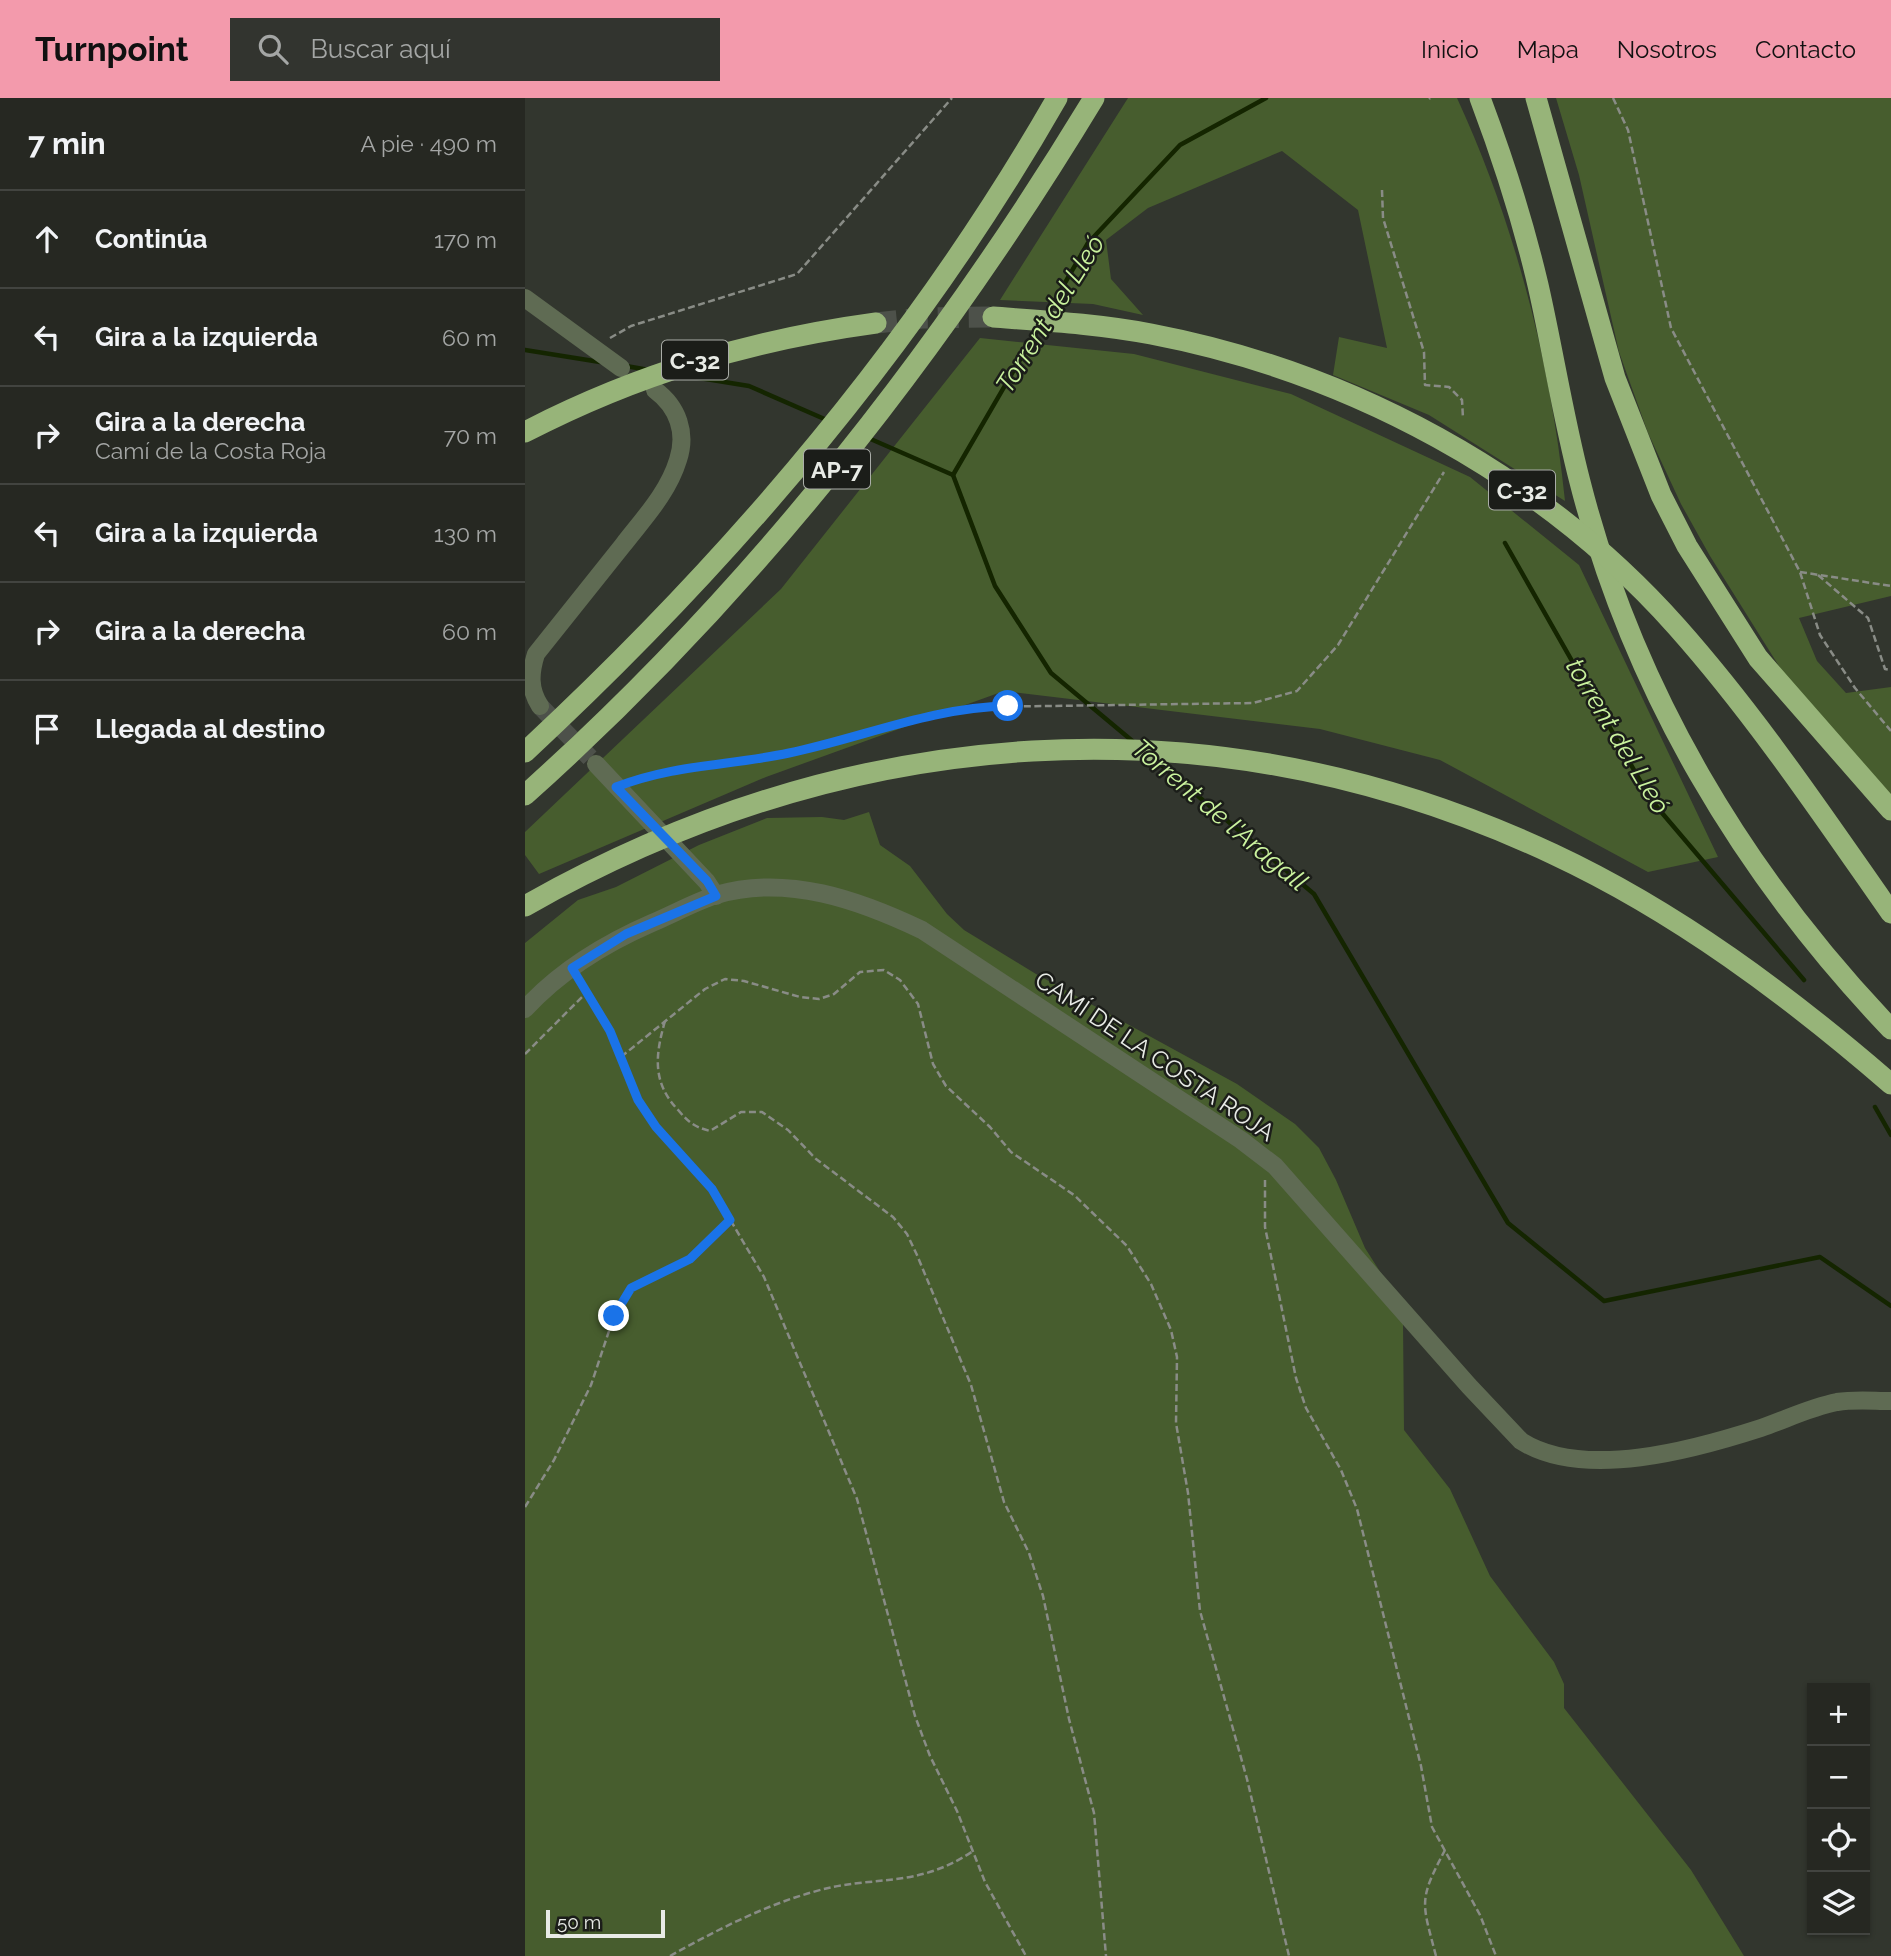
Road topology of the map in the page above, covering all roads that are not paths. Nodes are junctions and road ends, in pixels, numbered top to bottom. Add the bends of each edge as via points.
1 (1057, 98) edge
2 (1094, 98) edge
3 (1480, 98) edge
4 (1525, 98) edge
5 (1536, 98) edge
6 (1559, 173) junction
7 (525, 298) edge
8 (993, 317) tunnel mouth
9 (876, 323) tunnel mouth
10 (621, 368) dead end
11 (655, 390) dead end
12 (525, 432) edge
13 (540, 706) tunnel mouth
14 (525, 752) edge
15 (596, 764) tunnel mouth
16 (525, 795) edge
17 (1891, 810) edge
18 (716, 896) junction
19 (525, 906) edge
20 (1891, 913) edge
21 (525, 1009) edge
22 (1891, 1029) edge
23 (1891, 1084) edge
24 (1891, 1401) edge

1 - 14 highway, AP-7 via 927,299 817,443 684,595
2 - 16 highway, AP-7 via 960,306 811,500 656,670
3 - 22 highway, C-32 via 1525,235 1580,482 1623,615 1680,742 1748,856 1825,957
4 - 6 street
5 - 6 highway
6 - 17 highway via 1615,377 1636,438 1687,546 1758,657
7 - 10 street
8 - 20 highway, C-32 via 1151,334 1268,364 1380,408 1450,444 1522,490 1619,569 1675,624 1760,729
9 - 12 highway, C-32 via 787,337 709,356 597,397
11 - 13 street via 678,417 678,460 656,503 536,654 531,677
15 - 18 street
18 - 21 street, CAMÍ DE LA COSTA ROJA via 626,934 572,968
18 - 24 street, CAMÍ DE LA COSTA ROJA via 768,889 831,894 922,930 1241,1140 1275,1166 1521,1441 1545,1453 1588,1459 1653,1455 1717,1441 1821,1405
19 - 23 highway via 633,849 706,818 863,773 924,761 1045,750 1125,750 1246,761 1405,797 1555,855 1662,913 1730,958

